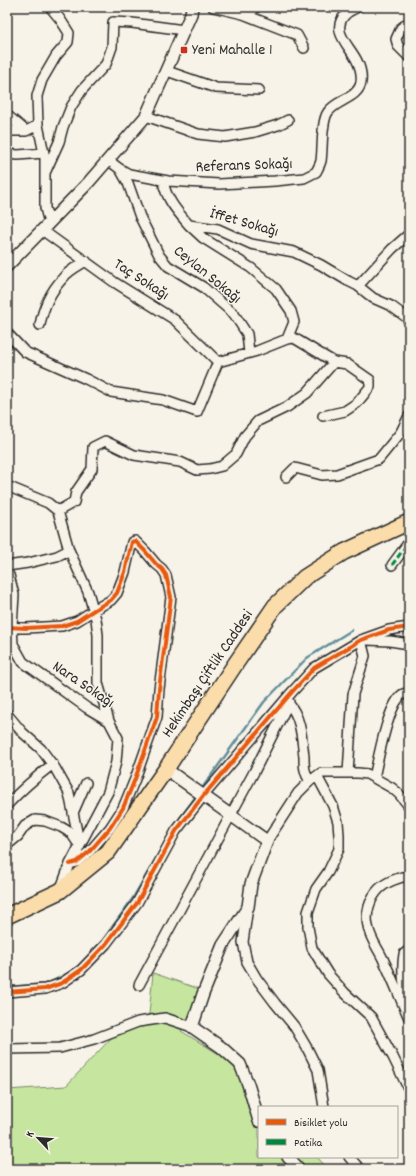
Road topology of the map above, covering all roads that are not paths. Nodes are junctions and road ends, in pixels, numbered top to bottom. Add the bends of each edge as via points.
1 (50, 7) edge
2 (192, 7) edge
3 (213, 7) edge
4 (256, 7) edge
5 (358, 7) edge
6 (243, 14) junction
7 (409, 22) edge
8 (184, 30) junction
9 (304, 48) dead end
10 (409, 57) edge
11 (167, 71) junction
12 (259, 90) dead end
13 (7, 115) edge
14 (146, 116) junction
15 (288, 120) dead end
16 (38, 125) junction
17 (7, 131) edge
18 (26, 131) junction
19 (44, 153) junction
20 (7, 154) edge
21 (108, 160) junction
22 (120, 169) junction
23 (45, 173) junction
24 (163, 180) junction
25 (189, 225) junction
26 (46, 226) junction
27 (409, 234) edge
28 (86, 261) junction
29 (7, 266) edge
30 (358, 286) junction
31 (409, 321) edge
32 (40, 325) dead end
33 (7, 334) edge
34 (287, 339) junction
35 (249, 353) junction
36 (218, 362) junction
37 (334, 362) junction
38 (323, 416) dead end
39 (409, 416) edge
40 (286, 477) dead end
41 (7, 486) edge
42 (58, 511) junction
43 (409, 522) edge
44 (409, 542) edge
45 (69, 550) junction
46 (392, 565) dead end
47 (7, 566) edge
48 (7, 572) edge
49 (94, 610) junction
50 (10, 627) edge
51 (409, 627) edge
52 (361, 640) junction
53 (409, 644) edge
54 (292, 692) junction
55 (409, 692) edge
56 (288, 703) junction
57 (7, 714) edge
58 (109, 721) junction
59 (53, 764) junction
60 (166, 769) junction
61 (348, 773) junction
62 (313, 778) junction
63 (374, 778) junction
64 (86, 783) dead end
65 (200, 793) junction
66 (7, 805) edge
67 (409, 806) edge
68 (73, 812) junction
69 (231, 815) junction
70 (267, 841) junction
71 (7, 845) edge
72 (80, 846) junction
73 (70, 864) junction
74 (409, 876) edge
75 (60, 891) junction
76 (248, 907) junction
77 (7, 916) edge
78 (409, 950) edge
79 (139, 985) dead end
80 (7, 992) edge
81 (408, 1007) edge
82 (409, 1018) edge
83 (192, 1027) junction
84 (7, 1049) edge
85 (409, 1090) edge
86 (324, 1106) edge
87 (258, 1118) edge
88 (289, 1158) edge
89 (350, 1158) edge
90 (298, 1169) edge
91 (360, 1169) edge

1 - 16 street via 69,33 69,38 42,80 37,96
2 - 8 street
3 - 6 street
4 - 6 street
5 - 24 street, Referans Sokağı via 345,14 340,24 340,33 357,60 361,84 354,93 327,113 321,161 316,172 304,178 219,184
6 - 9 street via 297,34
7 - 10 street via 401,28 396,39 398,46
8 - 11 street
8 - 23 street via 113,22 112,48 106,64 82,90 71,107
11 - 12 street via 216,88
11 - 14 street
13 - 18 street
14 - 15 street via 198,134 225,137 255,132
14 - 21 street
16 - 18 street
16 - 19 street
17 - 18 street
19 - 20 street
19 - 23 street
21 - 22 street, Ceylan Sokağı
21 - 26 street
22 - 24 street, Referans Sokağı via 129,174
22 - 35 street, Ceylan Sokağı via 159,255 168,266 203,287 234,314 247,334
23 - 26 street
24 - 25 street, İffet Sokağı via 164,189 172,205
25 - 30 street, İffet Sokağı via 218,229 251,244 294,252
25 - 34 street via 203,238 251,268 276,289 291,311 294,322
26 - 28 street, Taç Sokağı
26 - 29 street
27 - 30 street
28 - 32 street via 63,277 51,294
28 - 36 street, Taç Sokağı via 114,282 175,320
30 - 31 street, İffet Sokağı
33 - 36 street via 25,352 111,392 163,400 197,412
34 - 35 street
34 - 37 street via 294,338
35 - 36 street
37 - 38 street via 347,364 370,380 370,387 357,403 345,411
37 - 42 street via 307,393 287,407 258,421 245,436 236,454 222,466 197,470 180,462 134,455 105,441 93,447 92,469 76,492 74,502
39 - 40 street via 379,459 336,474 322,475 295,468
41 - 42 street via 48,503
42 - 45 street
43 - 60 main road, Hekimbaşı Çiftlik Caddesi via 344,552 305,577 275,606
44 - 46 street
45 - 47 street via 57,556
45 - 49 street
48 - 50 street, Nara Sokağı via 14,595
49 - 50 street via 77,621 62,626
49 - 58 street via 98,635 98,683
49 - 73 street via 111,600 117,593 134,541 162,569 171,597 157,717 123,808 90,851 77,862
50 - 58 street, Nara Sokağı via 13,644 23,662
51 - 52 street via 389,630
52 - 53 street
52 - 54 street via 314,668
52 - 61 street via 365,656 353,694
54 - 56 street
54 - 65 street
55 - 63 street via 396,701 388,721
56 - 62 street via 294,709 302,736 307,776
56 - 69 street
57 - 59 street
58 - 72 street, Nara Sokağı via 118,738 116,762 108,792
59 - 66 street
59 - 68 street via 70,793
60 - 65 street
60 - 75 main road, Hekimbaşı Çiftlik Caddesi via 108,852
61 - 62 street via 321,773
61 - 63 street via 367,774
62 - 70 street via 298,793
62 - 85 street via 333,806 338,822 339,849 316,889 308,912 312,948 328,974 371,1017
63 - 67 street via 392,788
64 - 68 street
65 - 69 street
65 - 80 street via 137,903 106,944 81,970 62,984 45,989
68 - 72 street
69 - 70 street
69 - 79 street
70 - 76 street via 251,884
71 - 72 street via 35,820 61,827 71,833
72 - 73 street, Nara Sokağı
73 - 75 street, Nara Sokağı
74 - 81 street via 390,882 379,889 367,912 367,926 373,941
75 - 77 main road, Hekimbaşı Çiftlik Caddesi
76 - 83 street via 223,945 202,994
76 - 86 street via 243,942 247,962 307,1048 318,1070
78 - 81 street via 404,954 402,965
81 - 82 street
83 - 84 street via 165,1018 138,1022 94,1039 60,1048
83 - 87 street via 221,1046 240,1064
88 - 90 street
89 - 91 street

